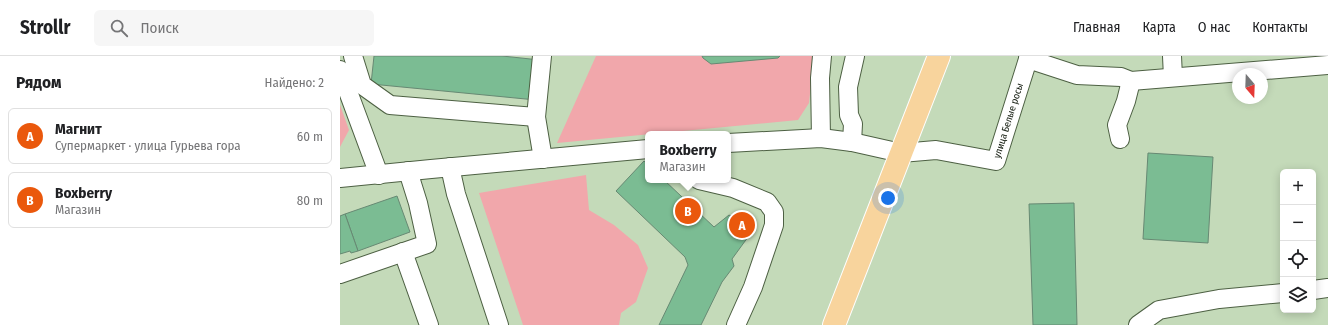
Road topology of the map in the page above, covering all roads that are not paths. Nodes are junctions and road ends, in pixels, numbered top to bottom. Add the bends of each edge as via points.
1 (353, 56) edge
2 (542, 56) edge
3 (822, 56) edge
4 (842, 56) edge
5 (855, 56) edge
6 (939, 56) edge
7 (1172, 56) edge
8 (1029, 58) edge
9 (1328, 65) edge
10 (340, 70) edge
11 (1173, 77) junction
12 (1131, 81) junction
13 (848, 87) junction
14 (536, 117) junction
15 (821, 138) junction
16 (1120, 139) dead end
17 (852, 142) junction
18 (731, 143) edge
19 (645, 149) edge
20 (901, 153) junction
21 (543, 159) junction
22 (450, 167) junction
23 (408, 171) junction
24 (379, 175) junction
25 (340, 178) edge
26 (712, 183) edge
27 (403, 252) junction
28 (340, 274) edge
29 (1328, 288) edge
30 (1316, 290) edge
31 (1280, 293) edge
32 (429, 325) edge
33 (499, 325) edge
34 (736, 325) edge
35 (834, 325) edge
36 (1138, 325) edge

1 - 14 street via 362,85 390,105
2 - 14 street
3 - 15 street
4 - 13 street via 841,68
5 - 13 street
6 - 20 main road
7 - 11 street
8 - 12 street via 1077,74
8 - 20 street, улица Белые росы via 996,161 936,150
9 - 11 street
10 - 24 street
11 - 12 street
12 - 16 street via 1117,125
13 - 17 street via 849,115 854,124
14 - 21 street
15 - 17 street
15 - 18 street
17 - 20 street
19 - 21 street
20 - 35 main road
21 - 22 street
22 - 23 street
22 - 33 street via 456,194
23 - 24 street
23 - 27 street via 427,244
24 - 25 street
26 - 34 street via 734,188 767,202 774,212 774,225 753,287
27 - 28 street
27 - 32 street
29 - 30 street
31 - 36 street via 1219,299 1159,310

